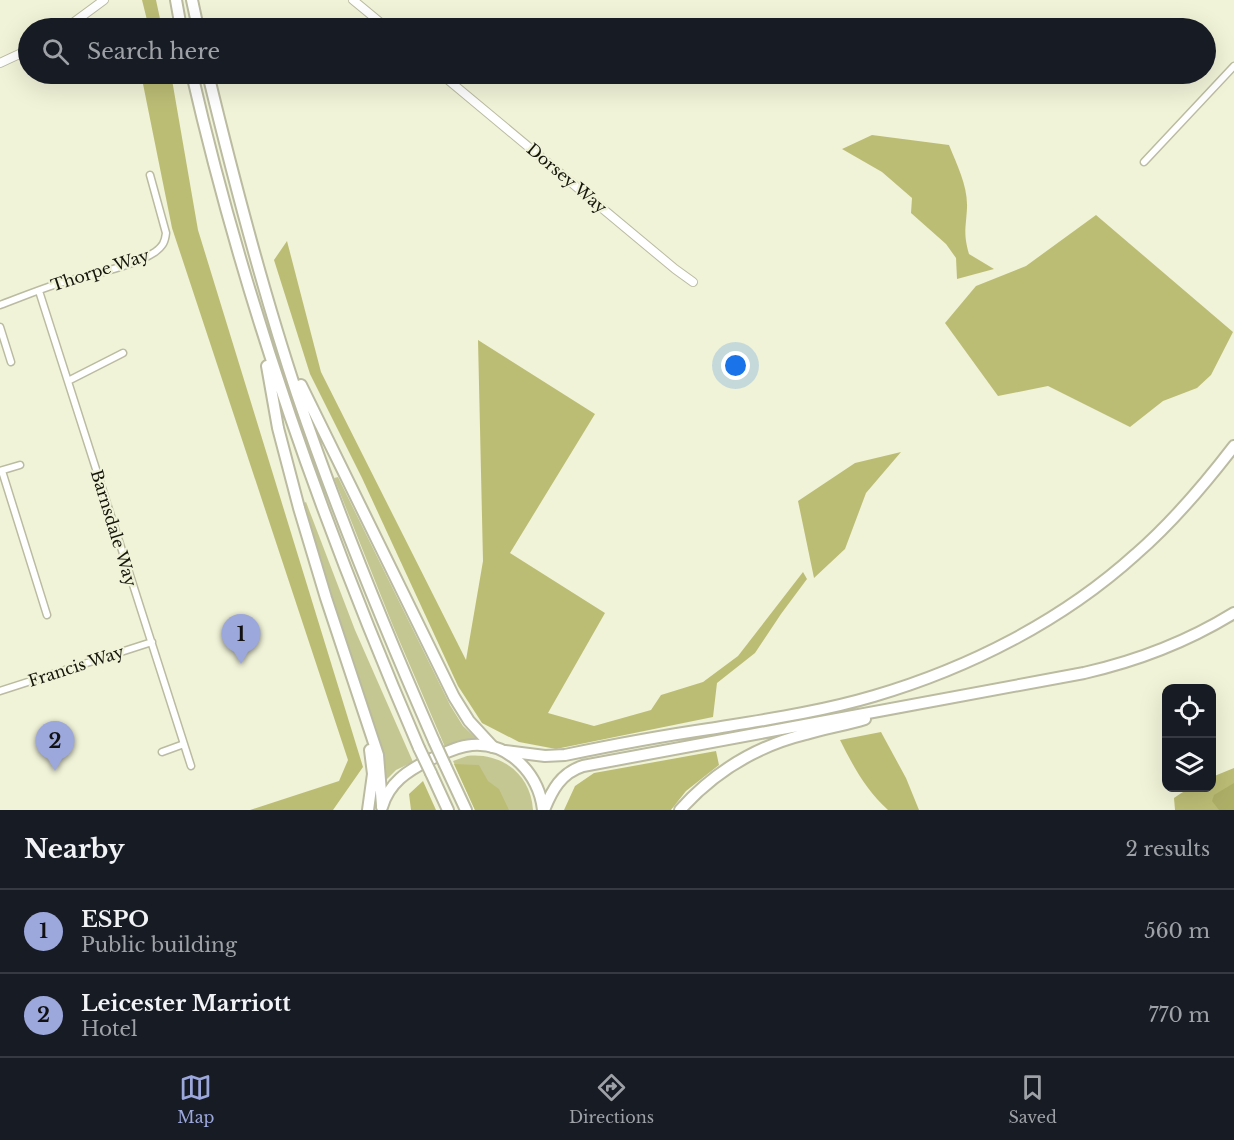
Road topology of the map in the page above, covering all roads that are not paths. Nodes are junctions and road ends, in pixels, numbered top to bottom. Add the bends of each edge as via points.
1 (104, 0) edge
2 (176, 0) edge
3 (192, 0) edge
4 (353, 0) edge
5 (80, 18) edge
6 (180, 18) edge
7 (196, 18) edge
8 (375, 18) edge
9 (18, 55) edge
10 (0, 63) edge
11 (1234, 66) edge
12 (194, 84) edge
13 (210, 84) edge
14 (453, 84) edge
15 (1144, 162) dead end
16 (150, 175) dead end
17 (693, 282) dead end
18 (39, 291) junction
19 (270, 303) junction
20 (0, 305) edge
21 (257, 318) junction
22 (0, 327) edge
23 (123, 353) dead end
24 (11, 362) dead end
25 (68, 381) junction
26 (1234, 446) edge
27 (20, 465) dead end
28 (1, 471) edge
29 (1234, 613) edge
30 (47, 615) dead end
31 (152, 642) junction
32 (0, 691) edge
33 (358, 698) junction
34 (897, 708) junction
35 (184, 744) junction
36 (493, 747) junction
37 (505, 751) junction
38 (162, 752) dead end
39 (191, 765) dead end
40 (382, 808) edge
41 (368, 810) edge
42 (448, 810) edge
43 (466, 810) edge
44 (543, 810) edge
45 (680, 810) edge

1 - 5 street
2 - 6 highway
3 - 7 highway
4 - 8 street
9 - 10 street
11 - 15 street
12 - 21 highway
13 - 19 highway
14 - 17 street, Dorsey Way
16 - 18 street, Thorpe Way via 166,233 165,243 150,255
18 - 20 street, Thorpe Way
18 - 25 street, Barnsdale Way
19 - 36 highway via 304,393 454,697
19 - 43 highway, bridge via 341,515 391,643
21 - 33 highway via 278,428 299,508
21 - 42 highway, bridge via 328,527 372,639
22 - 24 street
23 - 25 street
25 - 31 street, Barnsdale Way
26 - 37 highway via 1199,490 1136,555 1045,621 951,669 873,696 781,716 566,754 545,756
27 - 28 street
28 - 30 street
29 - 34 highway via 1176,644 1105,668
31 - 32 street, Francis Way
31 - 35 street, Barnsdale Way
33 - 40 highway via 378,755
33 - 41 highway via 372,760
34 - 44 highway via 583,766 561,779
34 - 45 highway via 757,752 720,773
35 - 38 street
35 - 39 street, Barnsdale Way
36 - 37 highway
36 - 40 highway via 459,747 416,767 394,784
37 - 44 highway via 532,777

